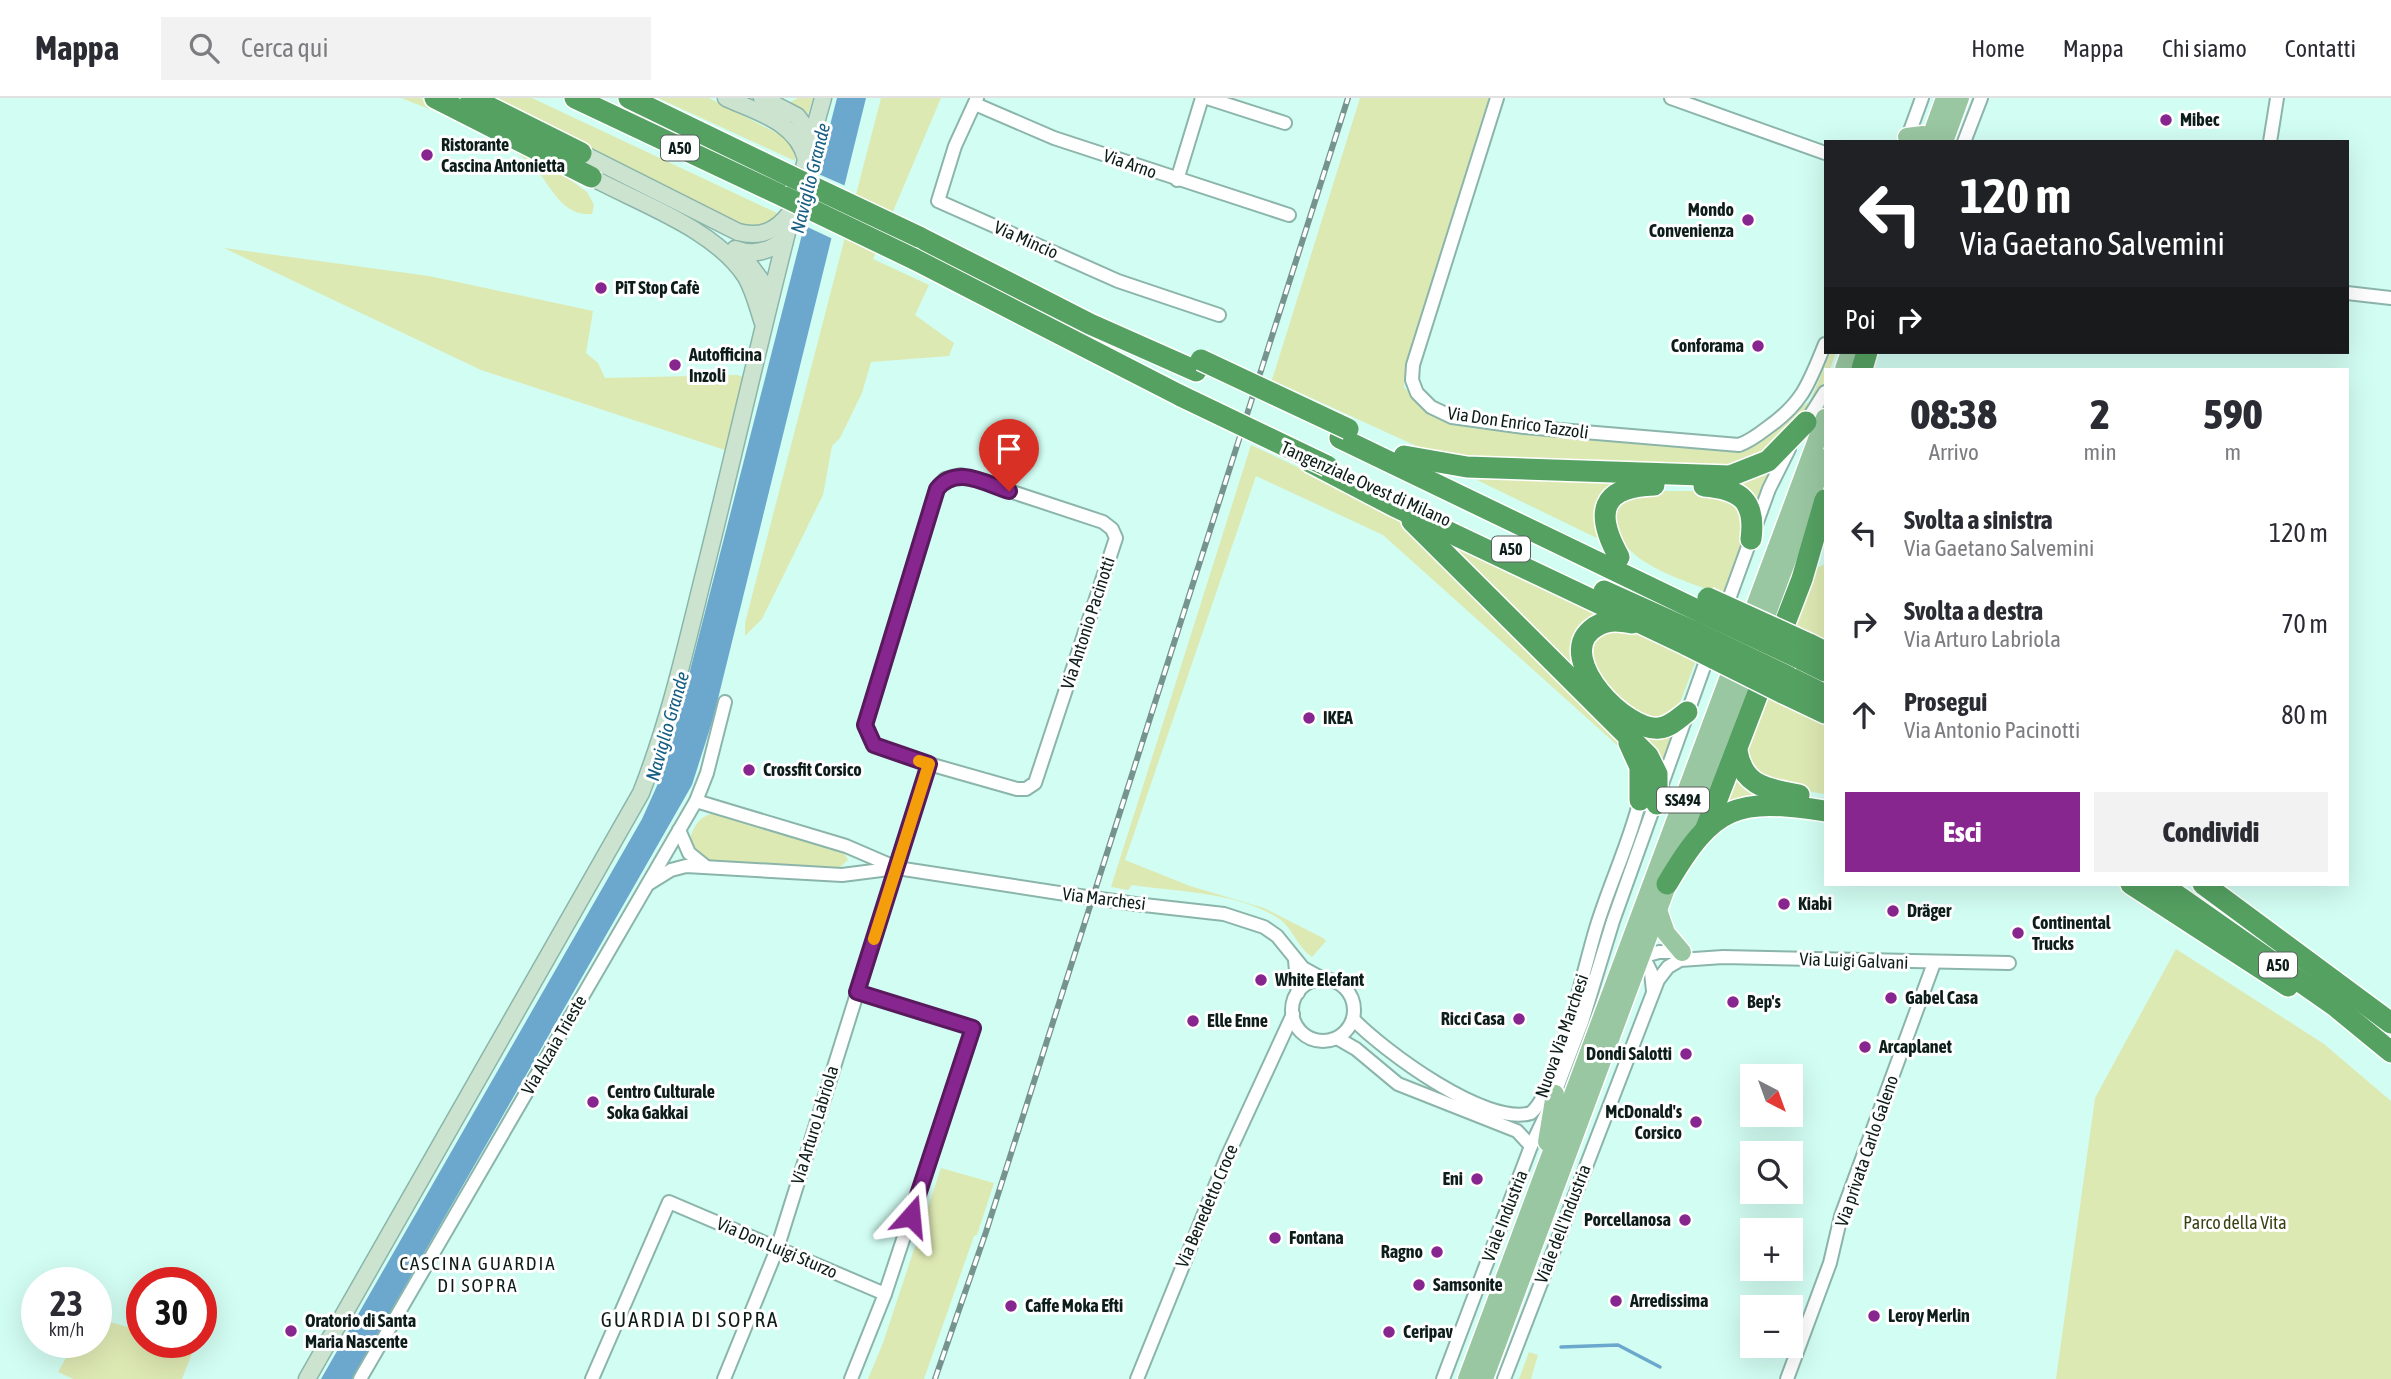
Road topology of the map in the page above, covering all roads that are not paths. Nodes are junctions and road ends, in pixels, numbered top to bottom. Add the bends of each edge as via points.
1 (435, 98) edge
2 (471, 98) edge
3 (575, 98) edge
4 (629, 98) edge
5 (726, 98) edge
6 (823, 98) edge
7 (1202, 98) edge
8 (1207, 98) edge
9 (1497, 98) edge
10 (1671, 98) edge
11 (1922, 98) edge
12 (1945, 98) edge
13 (1960, 98) edge
14 (1981, 98) edge
15 (2277, 98) edge
16 (976, 101) edge
17 (769, 102) edge
18 (1284, 123) dead end
19 (812, 136) junction
20 (1904, 140) edge
21 (1936, 140) edge
22 (1965, 140) edge
23 (2270, 140) edge
24 (581, 153) joint
25 (1824, 153) edge
26 (807, 159) junction
27 (591, 177) joint
28 (1177, 180) junction
29 (789, 203) junction
30 (703, 215) junction
31 (1289, 215) dead end
32 (710, 239) junction
33 (785, 239) junction
34 (738, 250) junction
35 (2349, 293) edge
36 (771, 294) junction
37 (2391, 298) edge
38 (1219, 315) dead end
39 (764, 326) junction
40 (1824, 347) edge
41 (1824, 393) edge
42 (1809, 415) edge
43 (1344, 433) junction
44 (1404, 456) junction
45 (1824, 461) edge
46 (1326, 468) junction
47 (1824, 503) edge
48 (1394, 506) junction
49 (1751, 539) junction
50 (1619, 556) junction
51 (1824, 560) edge
52 (1802, 579) junction
53 (1698, 622) junction
54 (1644, 626) junction
55 (1808, 661) edge
56 (1824, 670) edge
57 (1824, 693) edge
58 (725, 702) dead end
59 (1824, 710) edge
60 (1687, 712) junction
61 (1737, 751) junction
62 (929, 764) junction
63 (1824, 798) edge
64 (696, 801) junction
65 (1648, 802) junction
66 (1824, 811) edge
67 (1706, 828) junction
68 (679, 830) junction
69 (705, 866) junction
70 (897, 867) junction
71 (1667, 884) junction
72 (647, 885) junction
73 (2142, 886) edge
74 (2206, 886) edge
75 (2217, 886) edge
76 (2235, 905) junction
77 (1658, 910) junction
78 (1690, 955) junction
79 (1643, 956) junction
80 (1295, 960) junction
81 (1934, 963) junction
82 (2009, 963) dead end
83 (1619, 971) junction
84 (1323, 979) junction
85 (857, 992) junction
86 (1653, 992) junction
87 (1298, 993) junction
88 (1293, 1014) junction
89 (1353, 1019) junction
90 (2391, 1023) edge
91 (1304, 1034) junction
92 (1337, 1038) junction
93 (1277, 1048) junction
94 (2391, 1052) edge
95 (1555, 1094) junction
96 (1509, 1114) junction
97 (1546, 1115) junction
98 (1531, 1146) junction
99 (1540, 1182) junction
100 (777, 1249) junction
101 (886, 1294) junction
102 (307, 1379) edge
103 (360, 1379) edge
104 (592, 1379) edge
105 (724, 1379) edge
106 (851, 1379) edge
107 (1137, 1379) edge
108 (1443, 1379) edge
109 (1466, 1379) edge
110 (1484, 1379) edge
111 (1504, 1379) edge
112 (1787, 1379) edge

1 - 27 highway
2 - 24 highway
3 - 29 highway, A50
4 - 43 highway, A50, bridge via 1090,324 1141,336
5 - 17 main road
6 - 19 main road
7 - 28 street
8 - 18 street
9 - 42 street, Via Don Enrico Tazzoli via 1412,369 1412,383 1422,400 1439,412 1462,419 1524,428 1732,445
10 - 25 street
11 - 20 street
12 - 21 main road
13 - 21 main road
14 - 22 street
15 - 23 street
16 - 28 street, Via Arno via 1054,138
16 - 38 street, Via Mincio via 955,146 938,201 1118,281
17 - 19 main road via 797,116
17 - 26 main road
19 - 26 main road
20 - 21 main road
24 - 30 main road
26 - 29 main road
27 - 32 main road
28 - 31 street, Via Arno
29 - 30 main road via 776,228 754,234 729,229
29 - 33 main road
29 - 46 highway, Tangenziale Ovest di Milano / A50, bridge via 914,259
30 - 34 main road
32 - 34 main road
32 - 39 main road via 747,280
33 - 34 main road via 769,250
33 - 36 main road
34 - 36 main road
35 - 37 street
36 - 39 main road
39 - 102 main road via 666,723 641,793
40 - 42 street via 1806,392
41 - 42 street
42 - 44 highway via 1763,464 1730,476 1466,467
42 - 49 street via 1772,482
42 - 83 main road, SS494
43 - 44 highway
43 - 53 highway, Tangenziale Ovest di Milano / A50
44 - 50 highway
45 - 71 main road, SS494
46 - 48 highway
46 - 53 highway, Tangenziale Ovest di Milano / A50
47 - 52 highway
48 - 54 highway
48 - 65 highway via 1653,763 1657,774
49 - 50 highway via 1752,511 1732,491 1630,486 1613,497 1604,518
49 - 60 street
50 - 53 highway
51 - 52 highway
52 - 61 highway
53 - 54 highway
53 - 55 highway, bridge
53 - 55 highway, Tangenziale Ovest di Milano / A50, bridge
54 - 60 highway via 1618,620 1599,624 1584,638 1580,651 1583,666 1597,688 1640,725 1663,727
55 - 56 highway, Tangenziale Ovest di Milano / A50
55 - 57 highway, Tangenziale Ovest di Milano / A50
55 - 59 highway
58 - 64 street, Via Alzaia Trieste
60 - 65 street
61 - 63 highway via 1742,769 1757,786
61 - 67 highway
62 - 62 street, Via Antonio Pacinotti via 1017,789 1035,783 1116,538 1112,529 961,475 945,479 937,489 865,725 874,745
62 - 70 street
64 - 68 street, Via Alzaia Trieste
64 - 70 street, Via Marchesi via 845,846
65 - 95 street, Viale Industria
65 - 96 street, Nuova Via Marchesi via 1599,917 1572,1019 1541,1099 1531,1113
66 - 67 highway via 1748,806 1726,813
67 - 71 highway
68 - 69 street via 689,853
68 - 72 street, Via Alzaia Trieste
69 - 70 street, Via Marchesi via 842,875
69 - 72 street, Via Marchesi via 671,870
70 - 80 street, Via Marchesi, bridge via 1135,904 1198,909 1247,921 1277,936
70 - 85 street, Via Arturo Labriola
71 - 77 main road, SS494
72 - 103 street, Via Alzaia Trieste
73 - 94 highway via 2260,970 2297,992 2335,1006
74 - 76 highway, A50
75 - 76 highway
76 - 90 highway, A50
77 - 78 main road via 1666,933
77 - 79 main road, SS494
78 - 79 street, Via Luigi Galvani via 1659,951
78 - 81 street, Via Luigi Galvani
78 - 86 street, Via Luigi Galvani via 1673,963
79 - 83 street
79 - 86 street
79 - 110 main road, SS494
80 - 84 street, Via Marchesi
80 - 87 street
81 - 82 street, Via Luigi Galvani
81 - 112 street, Via privata Carlo Galeno
83 - 99 main road, SS494
84 - 87 street
84 - 89 street via 1348,991
85 - 100 street, Via Arturo Labriola
85 - 101 street via 973,1028
86 - 111 street, Viale dell'Industria
87 - 88 street
88 - 91 street
88 - 93 street, Via Benedetto Croce
89 - 92 street
89 - 96 street via 1455,1095
91 - 92 street via 1320,1041
91 - 93 street
92 - 98 street via 1398,1084 1517,1131
93 - 107 street, Via Benedetto Croce via 1201,1217
95 - 97 street, Viale Industria
95 - 99 main road
96 - 97 street via 1528,1122
97 - 98 street, Viale Industria
98 - 108 street, Viale Industria
99 - 109 main road, SS494
100 - 101 street, Via Don Luigi Sturzo
100 - 104 street, Via Don Luigi Sturzo via 669,1202
100 - 105 street, Via Arturo Labriola
101 - 106 street

